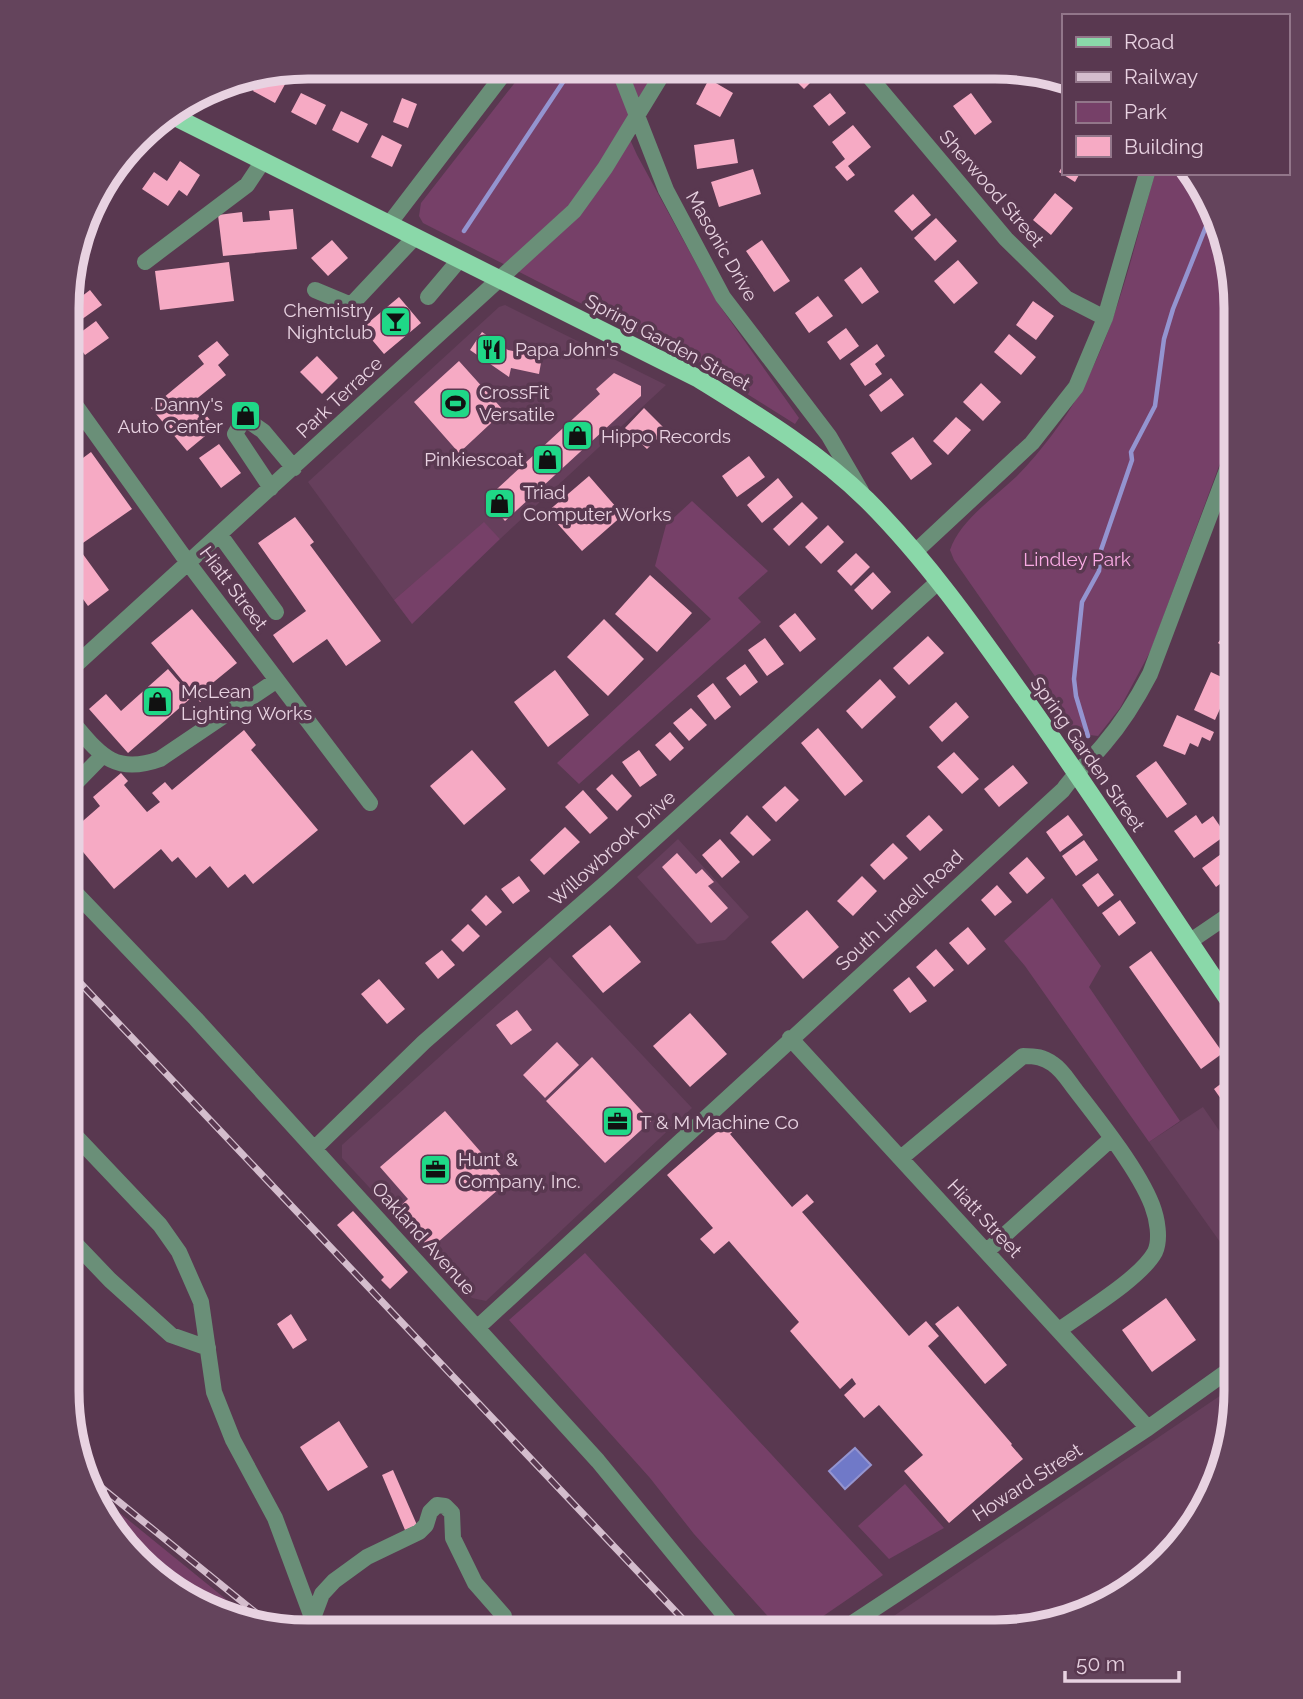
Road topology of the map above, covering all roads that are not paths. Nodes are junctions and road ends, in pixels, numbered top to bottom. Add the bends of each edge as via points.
1 (500, 79) edge
2 (623, 79) edge
3 (660, 79) edge
4 (871, 79) edge
5 (638, 118) junction
6 (179, 119) edge
7 (263, 161) junction
8 (1146, 175) edge
9 (389, 224) junction
10 (415, 237) junction
11 (460, 259) junction
12 (145, 262) dead end
13 (499, 279) junction
14 (315, 290) dead end
15 (428, 297) dead end
16 (1105, 318) junction
17 (79, 410) edge
18 (294, 468) junction
19 (1224, 478) edge
20 (271, 488) junction
21 (866, 499) junction
22 (220, 535) junction
23 (915, 552) junction
24 (189, 564) junction
25 (939, 581) junction
26 (276, 612) dead end
27 (79, 662) edge
28 (277, 680) junction
29 (79, 733) edge
30 (102, 755) junction
31 (1076, 772) junction
32 (79, 780) edge
33 (370, 803) dead end
34 (79, 896) edge
35 (1224, 917) edge
36 (1189, 942) junction
37 (1224, 993) edge
38 (790, 1038) junction
39 (1111, 1139) junction
40 (79, 1140) edge
41 (314, 1149) junction
42 (901, 1158) junction
43 (79, 1248) edge
44 (987, 1251) junction
45 (478, 1328) junction
46 (1059, 1330) junction
47 (208, 1348) junction
48 (1224, 1373) edge
49 (1147, 1427) junction
50 (504, 1616) dead end
51 (313, 1620) edge
52 (316, 1620) edge
53 (727, 1620) edge
54 (857, 1620) edge

1 - 9 street
2 - 5 street, Masonic Drive
3 - 5 street, Park Terrace
4 - 16 street, Sherwood Street via 1006,239 1066,298
5 - 13 street, Park Terrace via 573,211
5 - 21 street, Masonic Drive via 666,190 723,297 829,436
6 - 7 main road, Spring Garden Street
7 - 9 main road, Spring Garden Street
7 - 12 street via 247,185
8 - 16 street
9 - 10 main road, Spring Garden Street
10 - 11 main road, Spring Garden Street
10 - 14 street via 351,305
11 - 13 main road, Spring Garden Street
11 - 15 street
13 - 18 street, Park Terrace
13 - 21 main road, Spring Garden Street via 699,379 822,462
16 - 23 street via 1076,387 1032,443
17 - 24 street, Hiatt Street
18 - 20 street, Park Terrace
18 - 20 street via 263,431 242,422 235,434
19 - 31 street, South Lindell Road via 1150,674 1103,746
20 - 22 street, Park Terrace
21 - 23 main road, Spring Garden Street
22 - 24 street, Park Terrace
22 - 26 street
23 - 25 main road, Spring Garden Street
24 - 27 street, Park Terrace
24 - 28 street, Hiatt Street
25 - 31 main road, Spring Garden Street
25 - 41 street, Willowbrook Drive via 424,1042
28 - 30 street via 160,759 142,766
28 - 33 street, Hiatt Street
29 - 30 street
30 - 32 street
31 - 36 main road, Spring Garden Street
31 - 38 street, South Lindell Road via 1063,790
34 - 41 street, Oakland Avenue
35 - 36 street
36 - 37 main road, Spring Garden Street
38 - 42 street, Hiatt Street
38 - 45 street, South Lindell Road
39 - 42 street via 1056,1066 1041,1056 1023,1056
39 - 44 street
39 - 46 street via 1152,1205 1158,1228 1156,1250 1128,1280
40 - 47 street via 160,1225 179,1252 201,1302
41 - 45 street, Oakland Avenue
42 - 44 street, Hiatt Street
43 - 47 street via 171,1335
44 - 46 street, Hiatt Street
45 - 53 street, Oakland Avenue via 598,1461
46 - 49 street, Hiatt Street
47 - 51 street via 214,1392 233,1440 275,1518
48 - 49 street, Howard Street
49 - 54 street, Howard Street
50 - 52 street via 475,1583 453,1538 452,1513 438,1505 419,1532 367,1557 334,1581 322,1594

